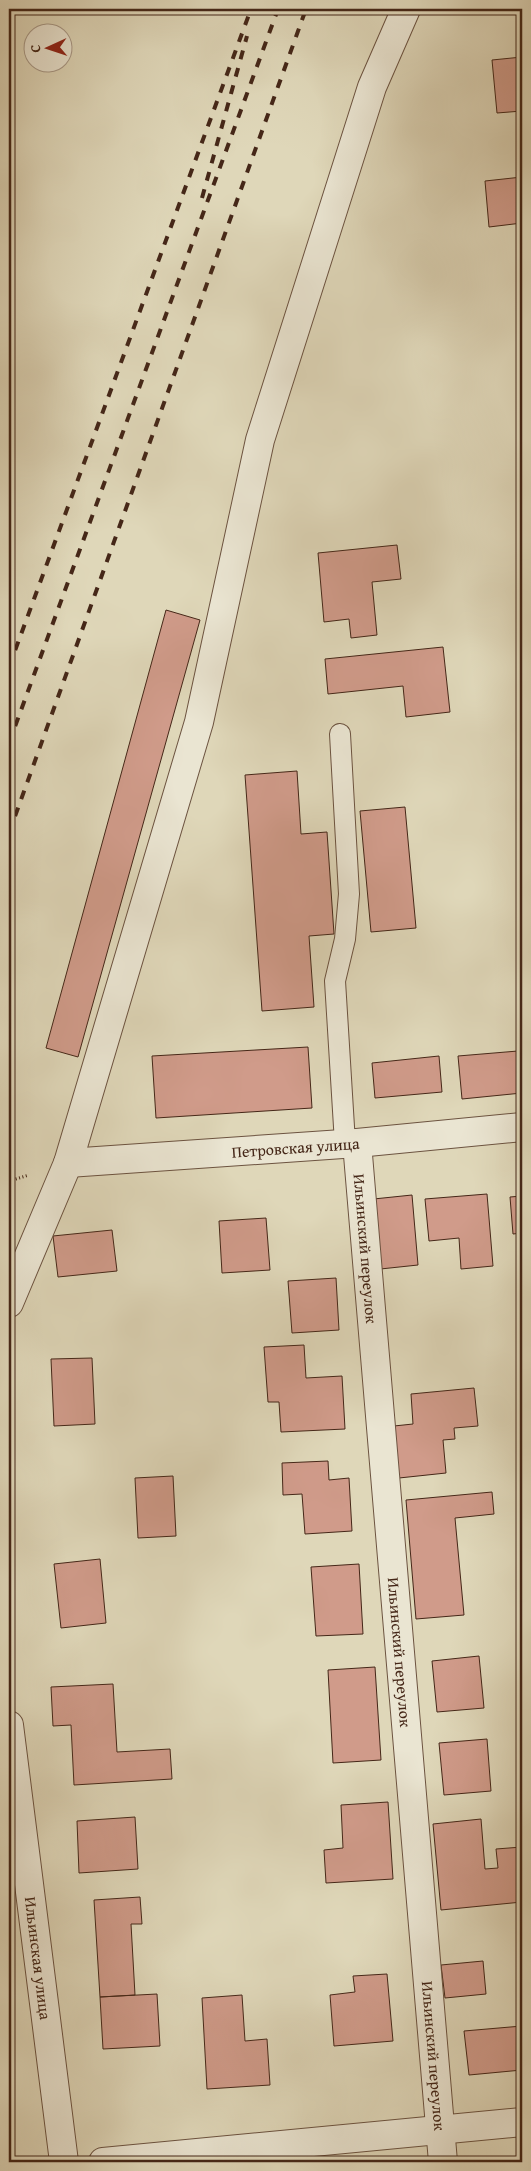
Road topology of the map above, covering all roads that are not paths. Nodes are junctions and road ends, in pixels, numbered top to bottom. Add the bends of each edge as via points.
1 (406, 9) edge
2 (340, 734) dead end
3 (522, 1127) edge
4 (351, 1143) junction
5 (68, 1164) junction
6 (9, 1303) edge
7 (9, 1725) edge
8 (522, 2122) edge
9 (440, 2131) junction
10 (64, 2162) edge
11 (103, 2162) edge
12 (443, 2162) edge

1 - 5 street via 372,86 260,440 199,722
2 - 4 lane via 349,894 345,939 335,981
3 - 4 street, Петровская улица
4 - 5 street, Петровская улица
4 - 9 street, Ильинский переулок
5 - 6 street
7 - 10 street, Ильинская улица
8 - 9 street
9 - 11 street
9 - 12 street, Ильинский переулок

